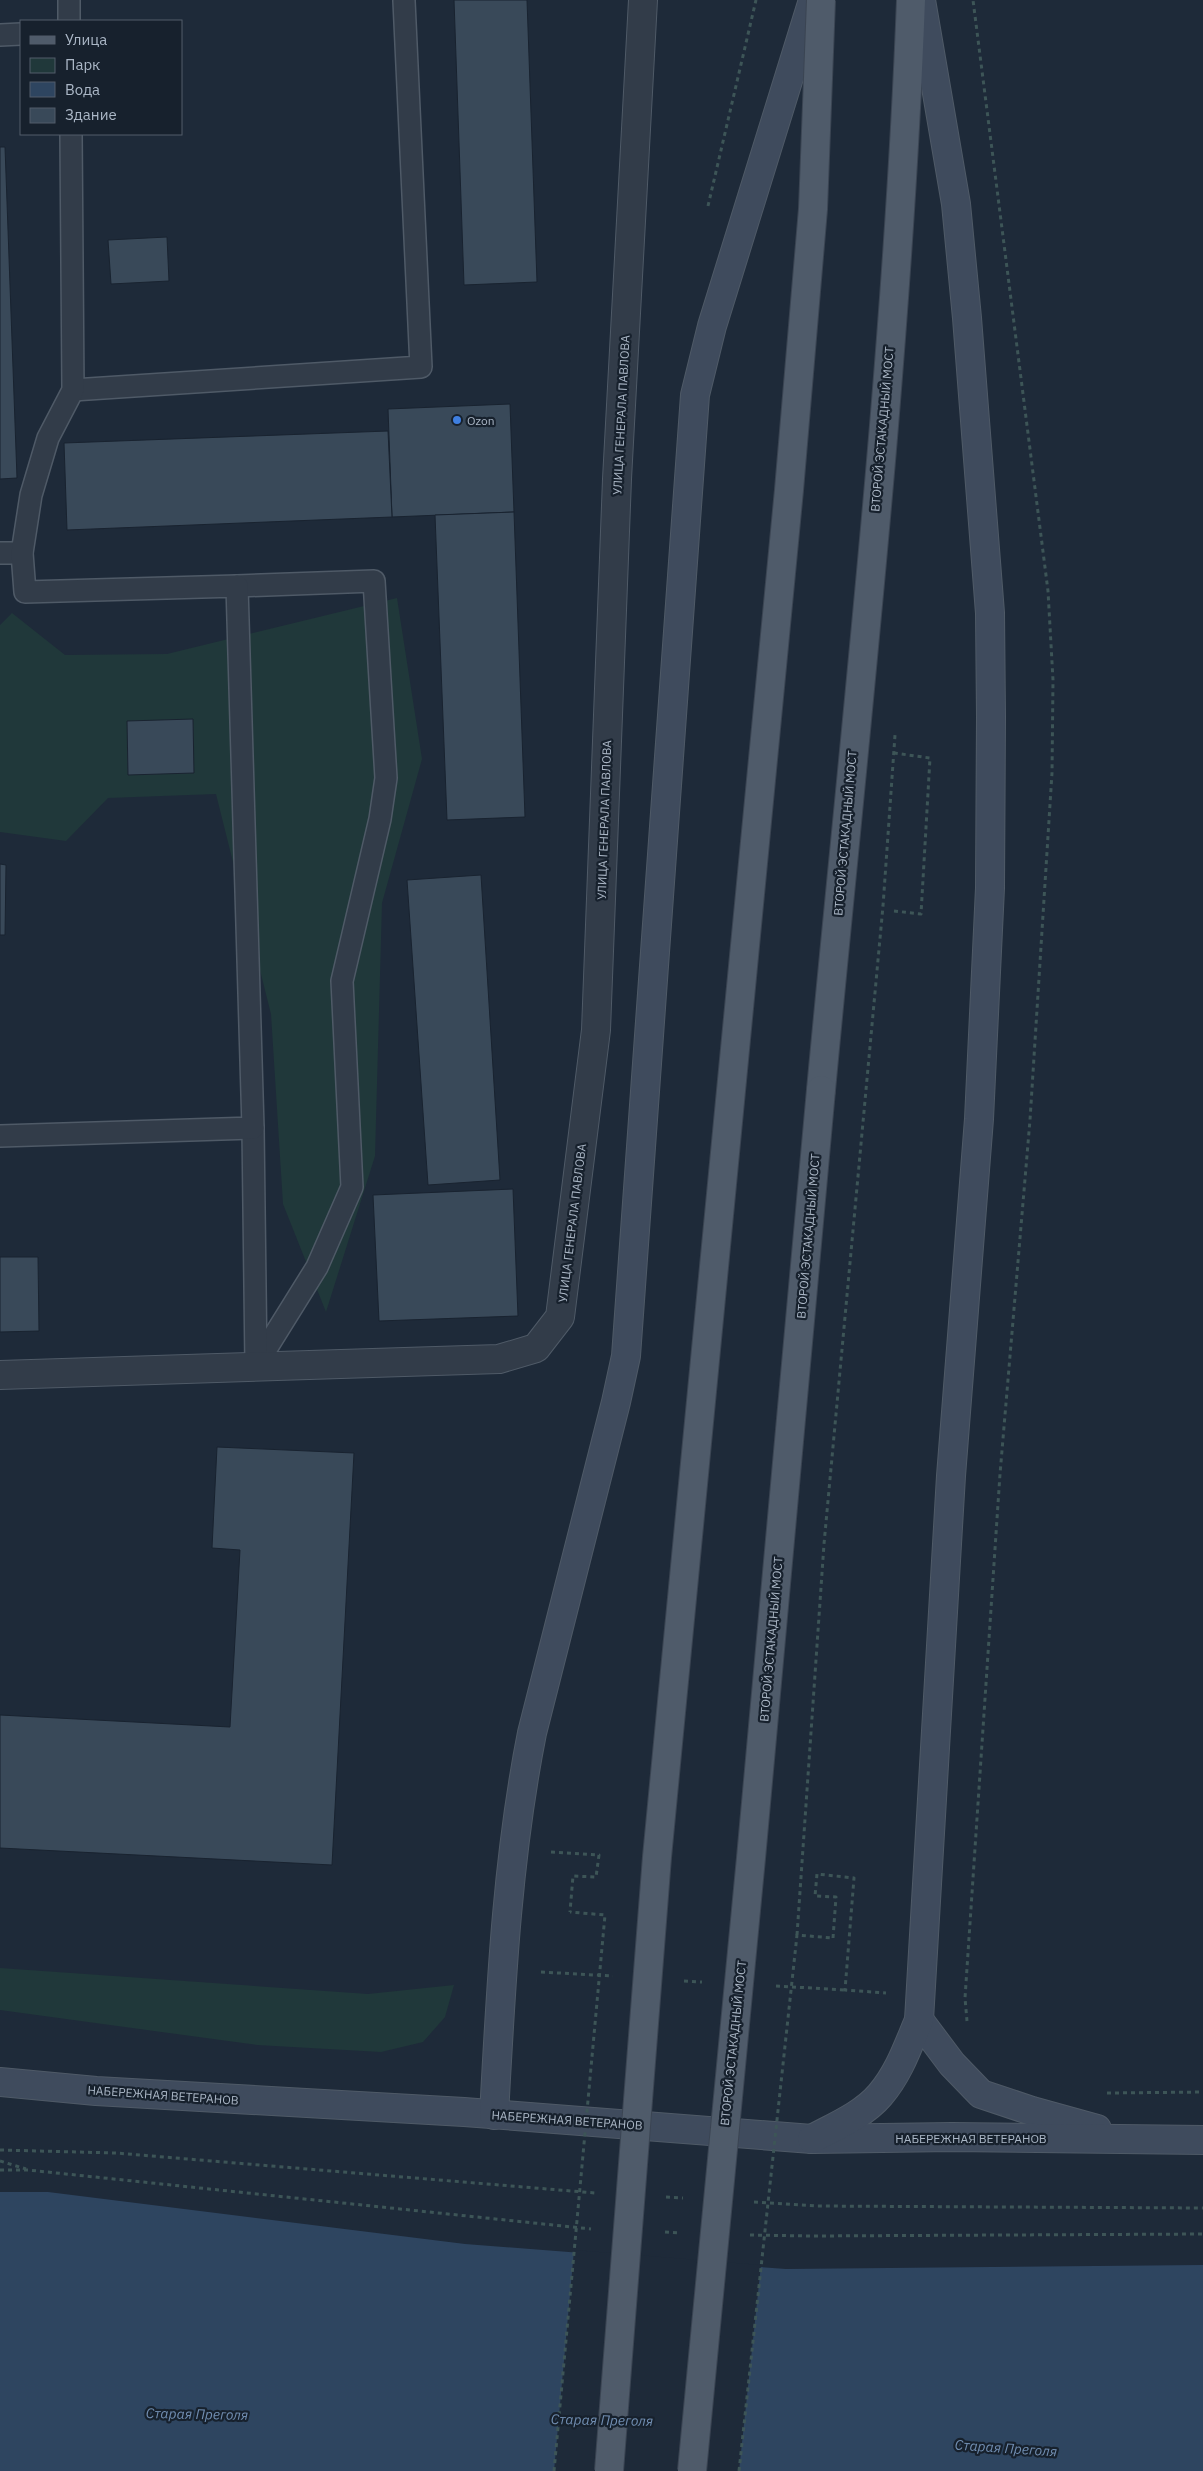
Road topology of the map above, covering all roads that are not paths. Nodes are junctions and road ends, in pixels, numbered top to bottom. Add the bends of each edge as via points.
1 (69, 0) edge
2 (643, 0) edge
3 (813, 0) edge
4 (821, 0) edge
5 (911, 0) edge
6 (921, 0) edge
7 (404, 2) dead end
8 (69, 20) edge
9 (20, 34) edge
10 (0, 35) edge
11 (71, 135) edge
12 (74, 390) junction
13 (22, 553) junction
14 (0, 554) edge
15 (237, 586) junction
16 (253, 1128) junction
17 (0, 1136) edge
18 (256, 1365) junction
19 (0, 1375) edge
20 (920, 2008) junction
21 (0, 2082) edge
22 (494, 2115) junction
23 (812, 2139) junction
24 (1135, 2140) junction
25 (1203, 2140) edge
26 (609, 2471) edge
27 (692, 2471) edge

1 - 8 lane
2 - 18 street, УЛИЦА ГЕНЕРАЛА ПАВЛОВА via 617,479 596,1030 560,1317 536,1348 499,1359
3 - 22 main road via 712,326 695,395 626,1356 532,1733 512,1849
4 - 26 main road, bridge via 812,209 789,490 657,1857
5 - 27 main road, ВТОРОЙ ЭСТАКАДНЫЙ МОСТ, bridge via 881,453
6 - 20 main road via 956,204 990,613 992,717 990,888 979,1119 951,1476
7 - 12 lane via 421,367
9 - 10 lane
11 - 12 lane
12 - 13 lane via 48,438 31,495
13 - 14 lane
13 - 15 lane via 25,592
15 - 16 lane
15 - 18 lane via 374,581 386,778 380,819 342,981 352,1188 317,1267
16 - 17 lane
16 - 18 lane
18 - 19 street, УЛИЦА ГЕНЕРАЛА ПАВЛОВА
20 - 23 main road via 900,2066 879,2096 852,2117
20 - 24 main road via 952,2064 981,2094
21 - 22 main road, НАБЕРЕЖНАЯ ВЕТЕРАНОВ via 96,2091
22 - 23 main road, НАБЕРЕЖНАЯ ВЕТЕРАНОВ
23 - 24 main road, НАБЕРЕЖНАЯ ВЕТЕРАНОВ
24 - 25 main road

